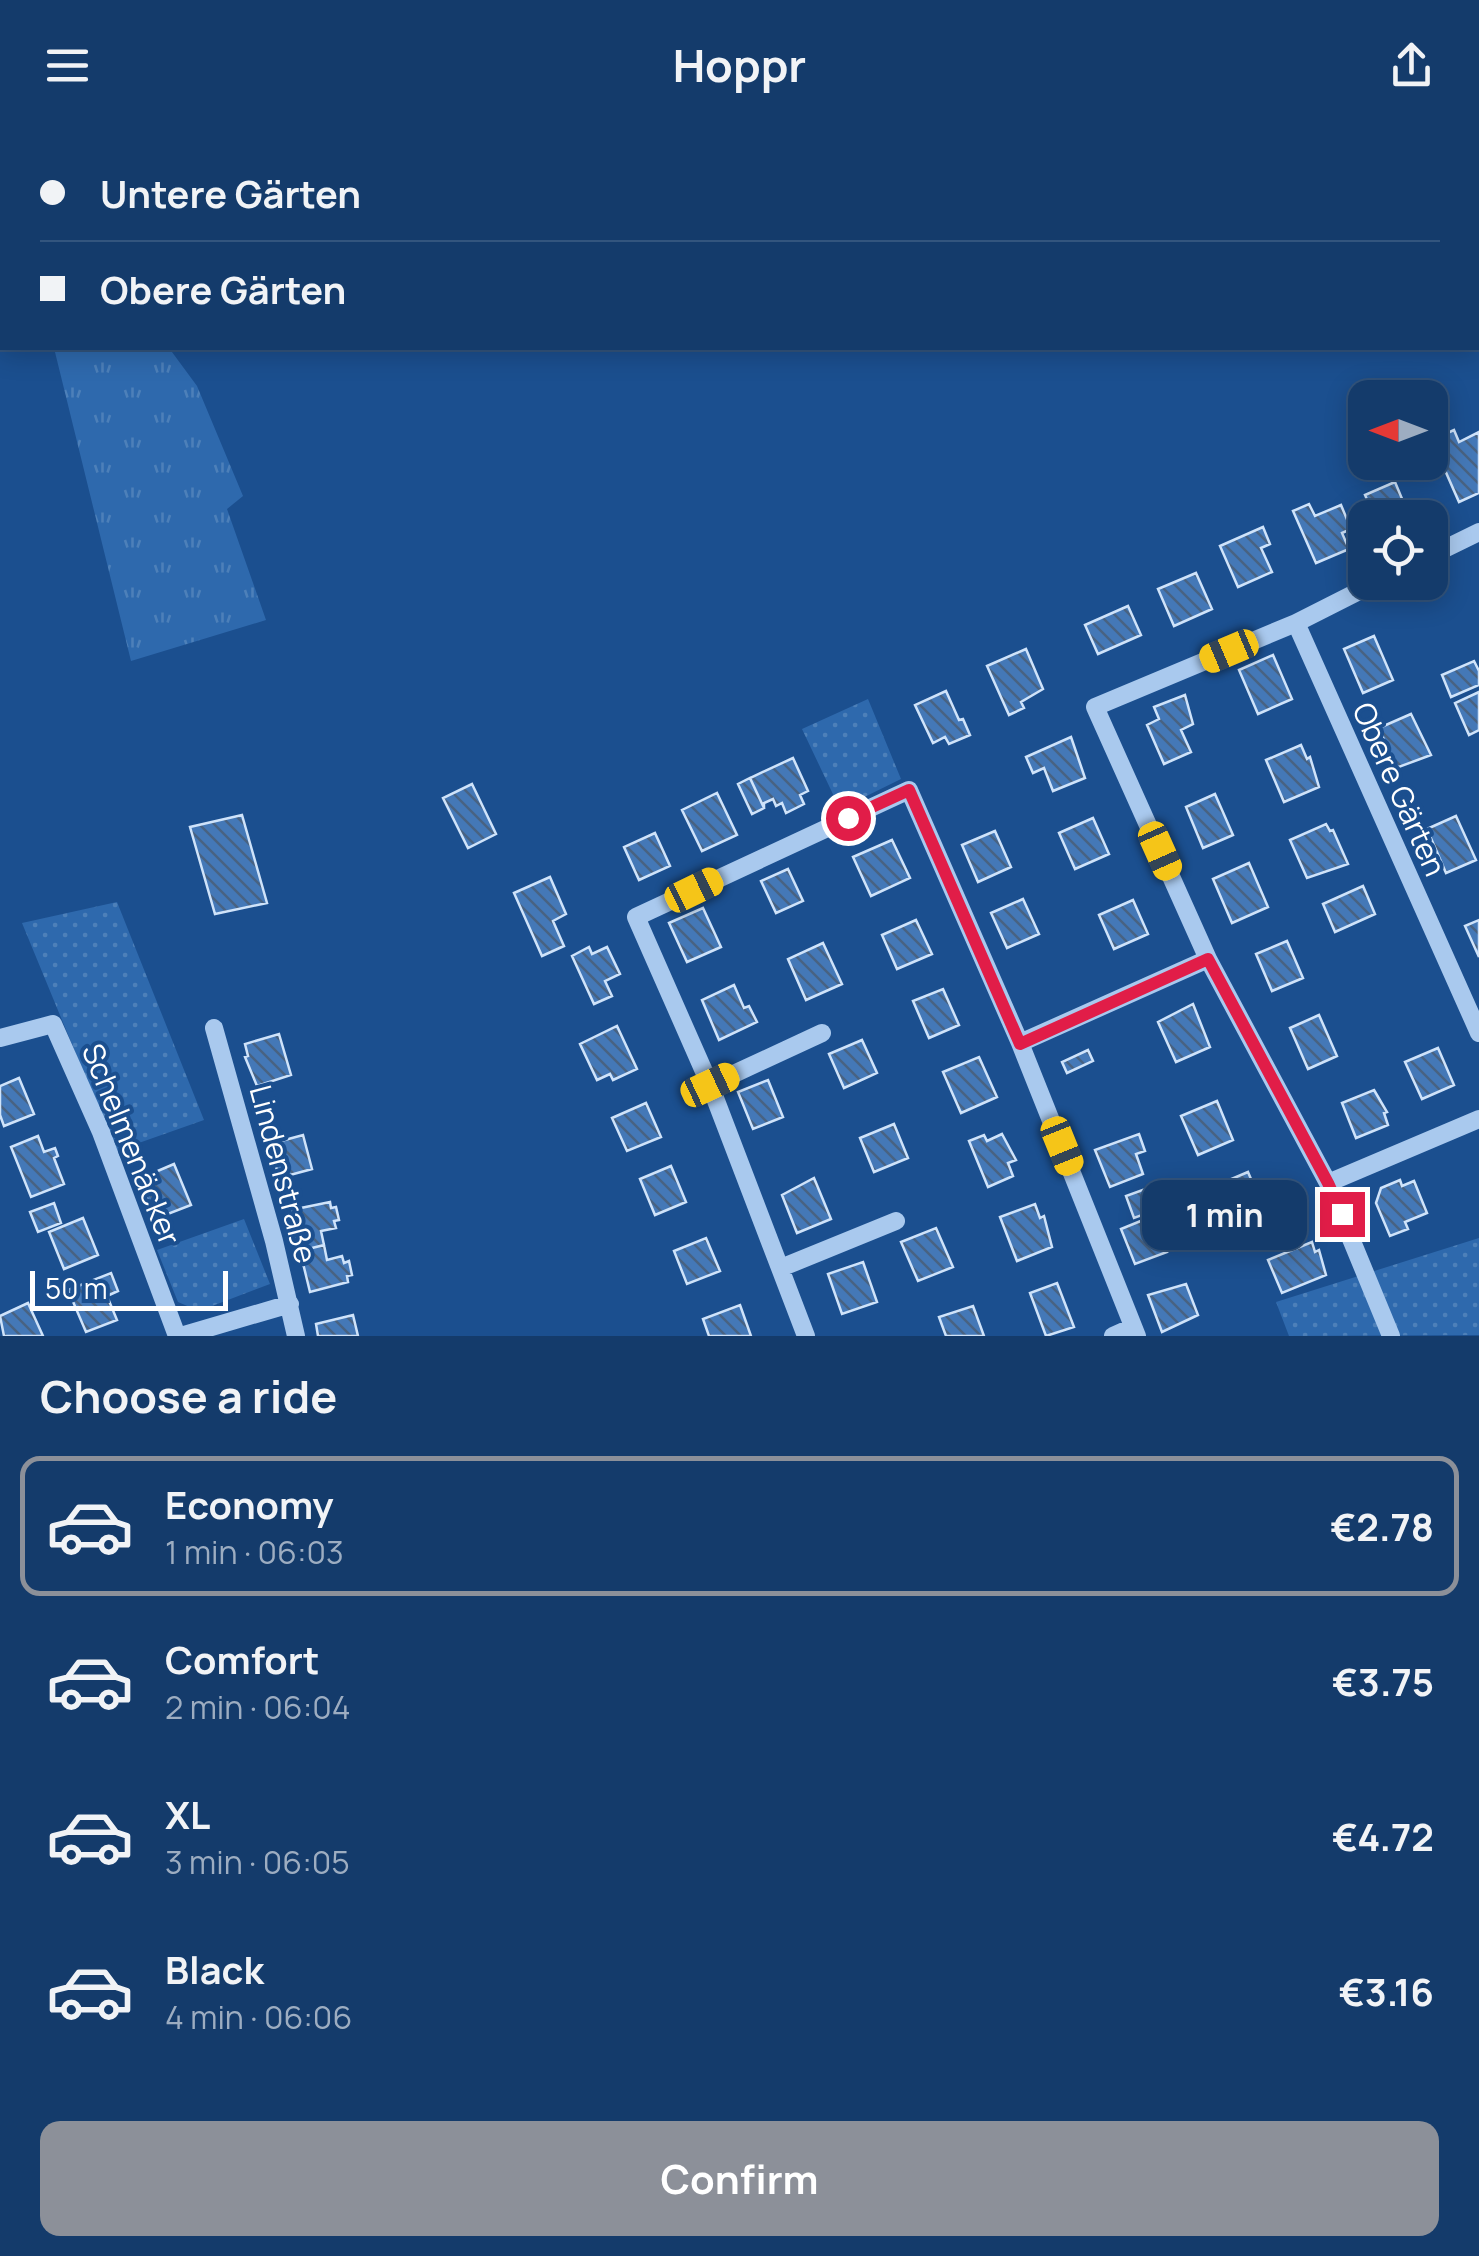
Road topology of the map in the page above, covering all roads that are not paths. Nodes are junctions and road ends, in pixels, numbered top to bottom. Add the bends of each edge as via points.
1 (1479, 533) edge
2 (1448, 548) edge
3 (1348, 597) edge
4 (1296, 623) junction
5 (1208, 959) junction
6 (214, 1028) dead end
7 (822, 1033) dead end
8 (1479, 1033) edge
9 (0, 1038) edge
10 (1020, 1044) junction
11 (710, 1085) junction
12 (1479, 1119) edge
13 (1328, 1183) junction
14 (896, 1220) dead end
15 (783, 1267) junction
16 (290, 1304) junction
17 (1135, 1332) edge
18 (179, 1336) edge
19 (296, 1336) edge
20 (806, 1336) edge
21 (1113, 1336) edge
22 (1390, 1336) edge

1 - 2 street
3 - 4 street
4 - 5 street via 1095,708
4 - 8 street, Obere Gärten
5 - 10 street
5 - 13 street
6 - 16 street, Lindenstraße
7 - 11 street
9 - 18 street, Schelmenäcker via 53,1024
10 - 11 street via 909,790 636,917
10 - 17 street
11 - 15 street
12 - 13 street
13 - 22 street
14 - 15 street
15 - 20 street
16 - 18 street, Schelmenäcker
16 - 19 street, Lindenstraße
17 - 21 street

